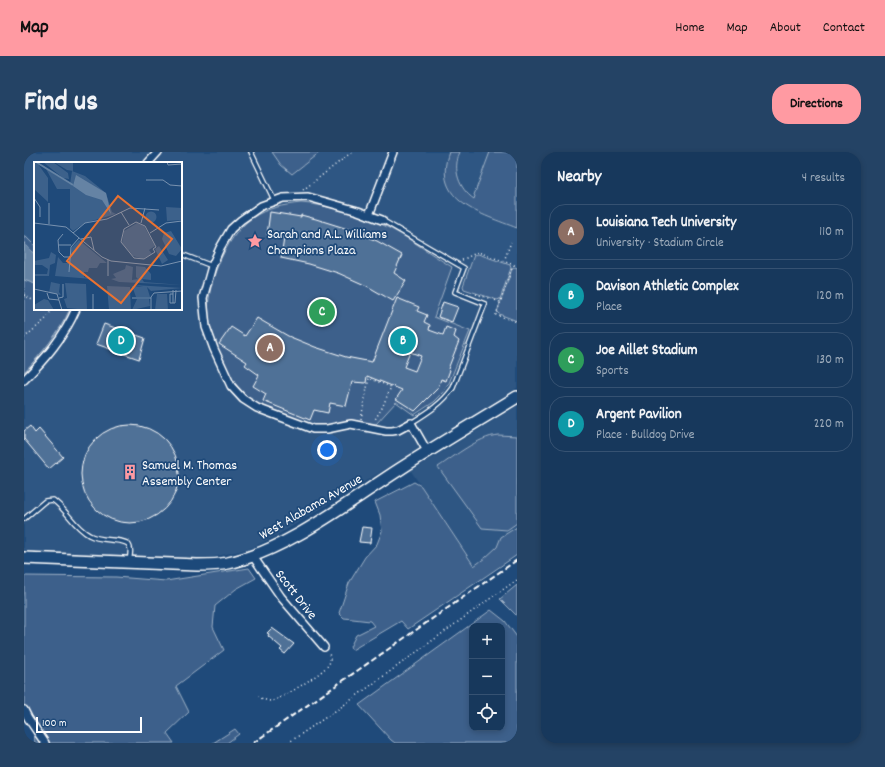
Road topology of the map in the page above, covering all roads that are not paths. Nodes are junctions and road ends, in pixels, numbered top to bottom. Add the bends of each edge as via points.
1 (158, 152) edge
2 (252, 152) edge
3 (393, 152) edge
4 (149, 162) edge
5 (274, 200) junction
6 (369, 215) junction
7 (382, 220) joint
8 (182, 254) edge
9 (212, 266) junction
10 (76, 310) edge
11 (24, 380) edge
12 (517, 397) edge
13 (411, 423) junction
14 (427, 451) junction
15 (24, 519) edge
16 (252, 555) junction
17 (24, 558) edge
18 (129, 563) junction
19 (324, 647) road end
20 (24, 710) edge
21 (45, 743) edge

1 - 4 street
2 - 5 lane
3 - 6 street
5 - 6 street via 308,196
5 - 9 street via 250,212 231,229
6 - 7 street
7 - 13 lane via 464,268 455,292 485,304 449,393
8 - 9 lane
9 - 13 street via 204,298 206,327 231,386 249,403 313,429 351,424 392,431
10 - 11 street via 50,352
12 - 14 main road, West Alabama Avenue
13 - 14 street
14 - 16 main road, West Alabama Avenue via 304,530
15 - 18 lane via 45,501 53,500 88,535 128,544
16 - 18 main road, West Alabama Avenue via 214,565
16 - 19 street, Scott Drive via 282,597
17 - 18 main road, West Alabama Avenue
20 - 21 street

